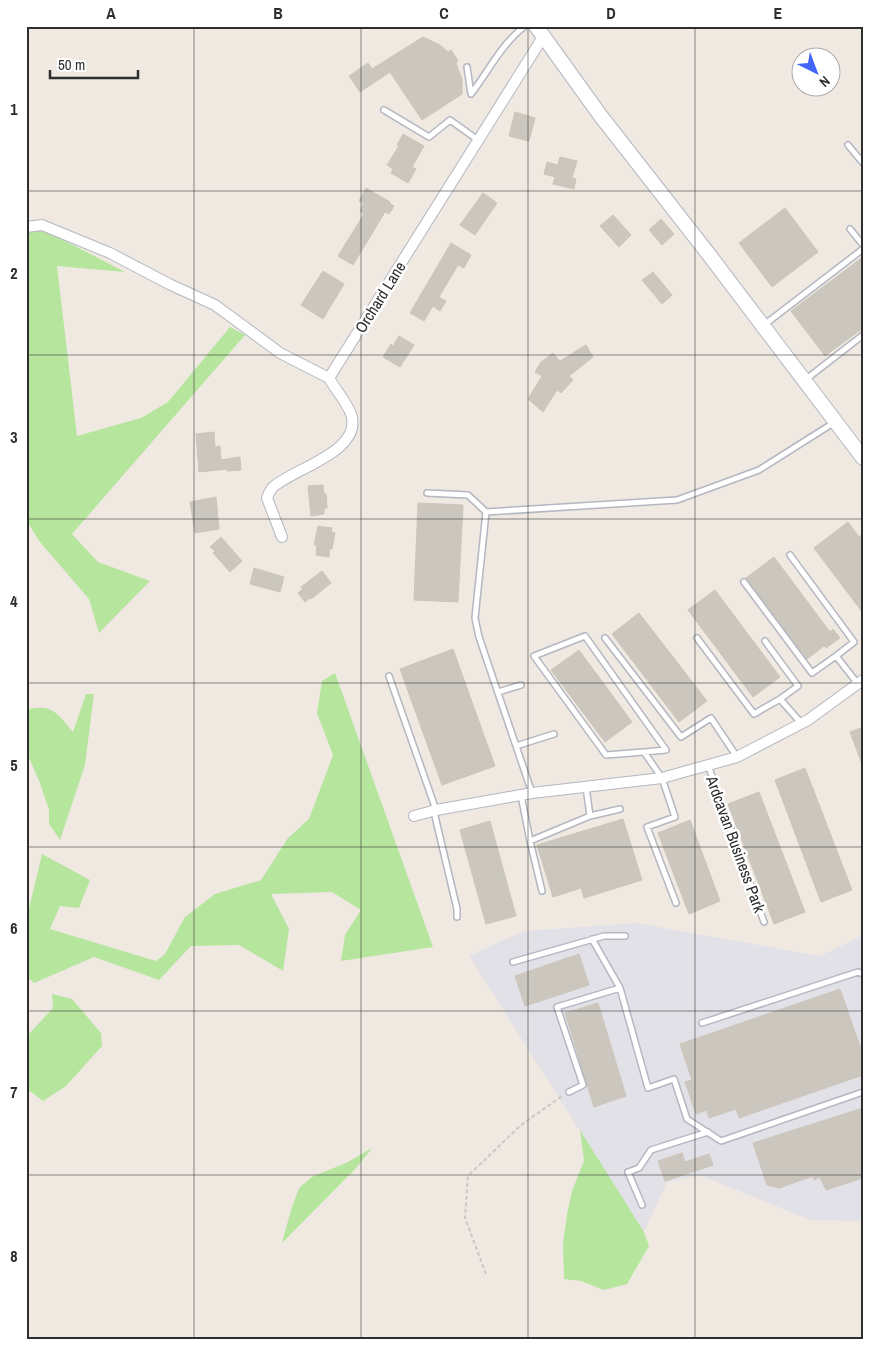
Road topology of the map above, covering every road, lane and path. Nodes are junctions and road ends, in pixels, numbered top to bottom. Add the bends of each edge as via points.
1 (525, 26) edge
2 (540, 32) edge
3 (467, 67) dead end
4 (384, 110) dead end
5 (478, 141) junction
6 (848, 145) dead end
7 (863, 163) edge
8 (26, 227) edge
9 (850, 229) dead end
10 (863, 245) edge
11 (863, 249) edge
12 (763, 326) junction
13 (863, 335) edge
14 (328, 378) junction
15 (804, 380) junction
16 (835, 421) junction
17 (863, 458) edge
18 (427, 493) dead end
19 (486, 512) junction
20 (282, 537) dead end
21 (790, 555) dead end
22 (744, 582) dead end
23 (605, 638) dead end
24 (697, 638) dead end
25 (765, 641) dead end
26 (836, 656) junction
27 (389, 676) dead end
28 (860, 682) edge
29 (521, 684) dead end
30 (498, 692) junction
31 (780, 699) junction
32 (801, 723) junction
33 (554, 734) dead end
34 (516, 746) junction
35 (644, 752) junction
36 (737, 757) junction
37 (708, 765) junction
38 (662, 778) junction
39 (586, 787) junction
40 (532, 793) junction
41 (521, 795) junction
42 (620, 809) dead end
43 (436, 810) junction
44 (414, 816) dead end
45 (590, 816) junction
46 (530, 841) junction
47 (542, 890) dead end
48 (676, 903) dead end
49 (457, 917) dead end
50 (764, 922) dead end
51 (625, 936) dead end
52 (592, 939) junction
53 (513, 962) dead end
54 (863, 974) edge
55 (620, 988) junction
56 (702, 1023) dead end
57 (568, 1092) joint
58 (863, 1092) edge
59 (708, 1132) junction
60 (642, 1205) dead end
61 (486, 1274) dead end

1 - 3 lane via 508,43 471,94
2 - 5 street, Orchard Lane
2 - 12 main road
4 - 5 lane via 429,137 450,120
5 - 14 street, Orchard Lane
6 - 7 lane
8 - 14 street via 42,225 110,253 215,305 280,354
9 - 10 lane
11 - 12 lane
12 - 15 main road
13 - 15 lane
14 - 20 street via 352,415 351,430 345,442 272,488 266,498
15 - 16 main road
16 - 17 main road
16 - 19 lane via 759,470 677,500
18 - 19 lane via 468,495
19 - 30 lane via 475,618
21 - 26 lane via 854,642
22 - 26 lane via 812,672
23 - 36 lane via 681,737 711,718
24 - 31 lane via 754,714
25 - 31 lane via 798,686
26 - 28 lane, Ardcavan Business Park
27 - 43 lane
28 - 32 street, Ardcavan Business Park
29 - 30 lane
30 - 34 lane
31 - 32 lane
32 - 36 street, Ardcavan Business Park
33 - 34 lane
34 - 40 lane
35 - 35 lane via 666,750 585,636 534,656 606,755
35 - 38 lane
36 - 37 street, Ardcavan Business Park
37 - 38 street, Ardcavan Business Park
37 - 50 lane, Ardcavan Business Park
38 - 39 street, Ardcavan Business Park
38 - 48 lane via 675,817 648,827
39 - 40 street, Ardcavan Business Park
39 - 45 lane
40 - 41 street, Ardcavan Business Park
41 - 43 street, Ardcavan Business Park
41 - 46 lane
42 - 45 lane
43 - 44 street, Ardcavan Business Park
43 - 49 lane
45 - 46 lane
46 - 47 lane
51 - 52 lane
52 - 53 lane
52 - 55 lane
54 - 56 lane via 858,972
55 - 57 lane via 557,1007 582,1085
55 - 59 lane via 648,1088 674,1079 687,1118
57 - 61 path via 521,1125 468,1176 465,1218
58 - 59 lane via 721,1141
59 - 60 lane via 651,1150 639,1168 628,1172

